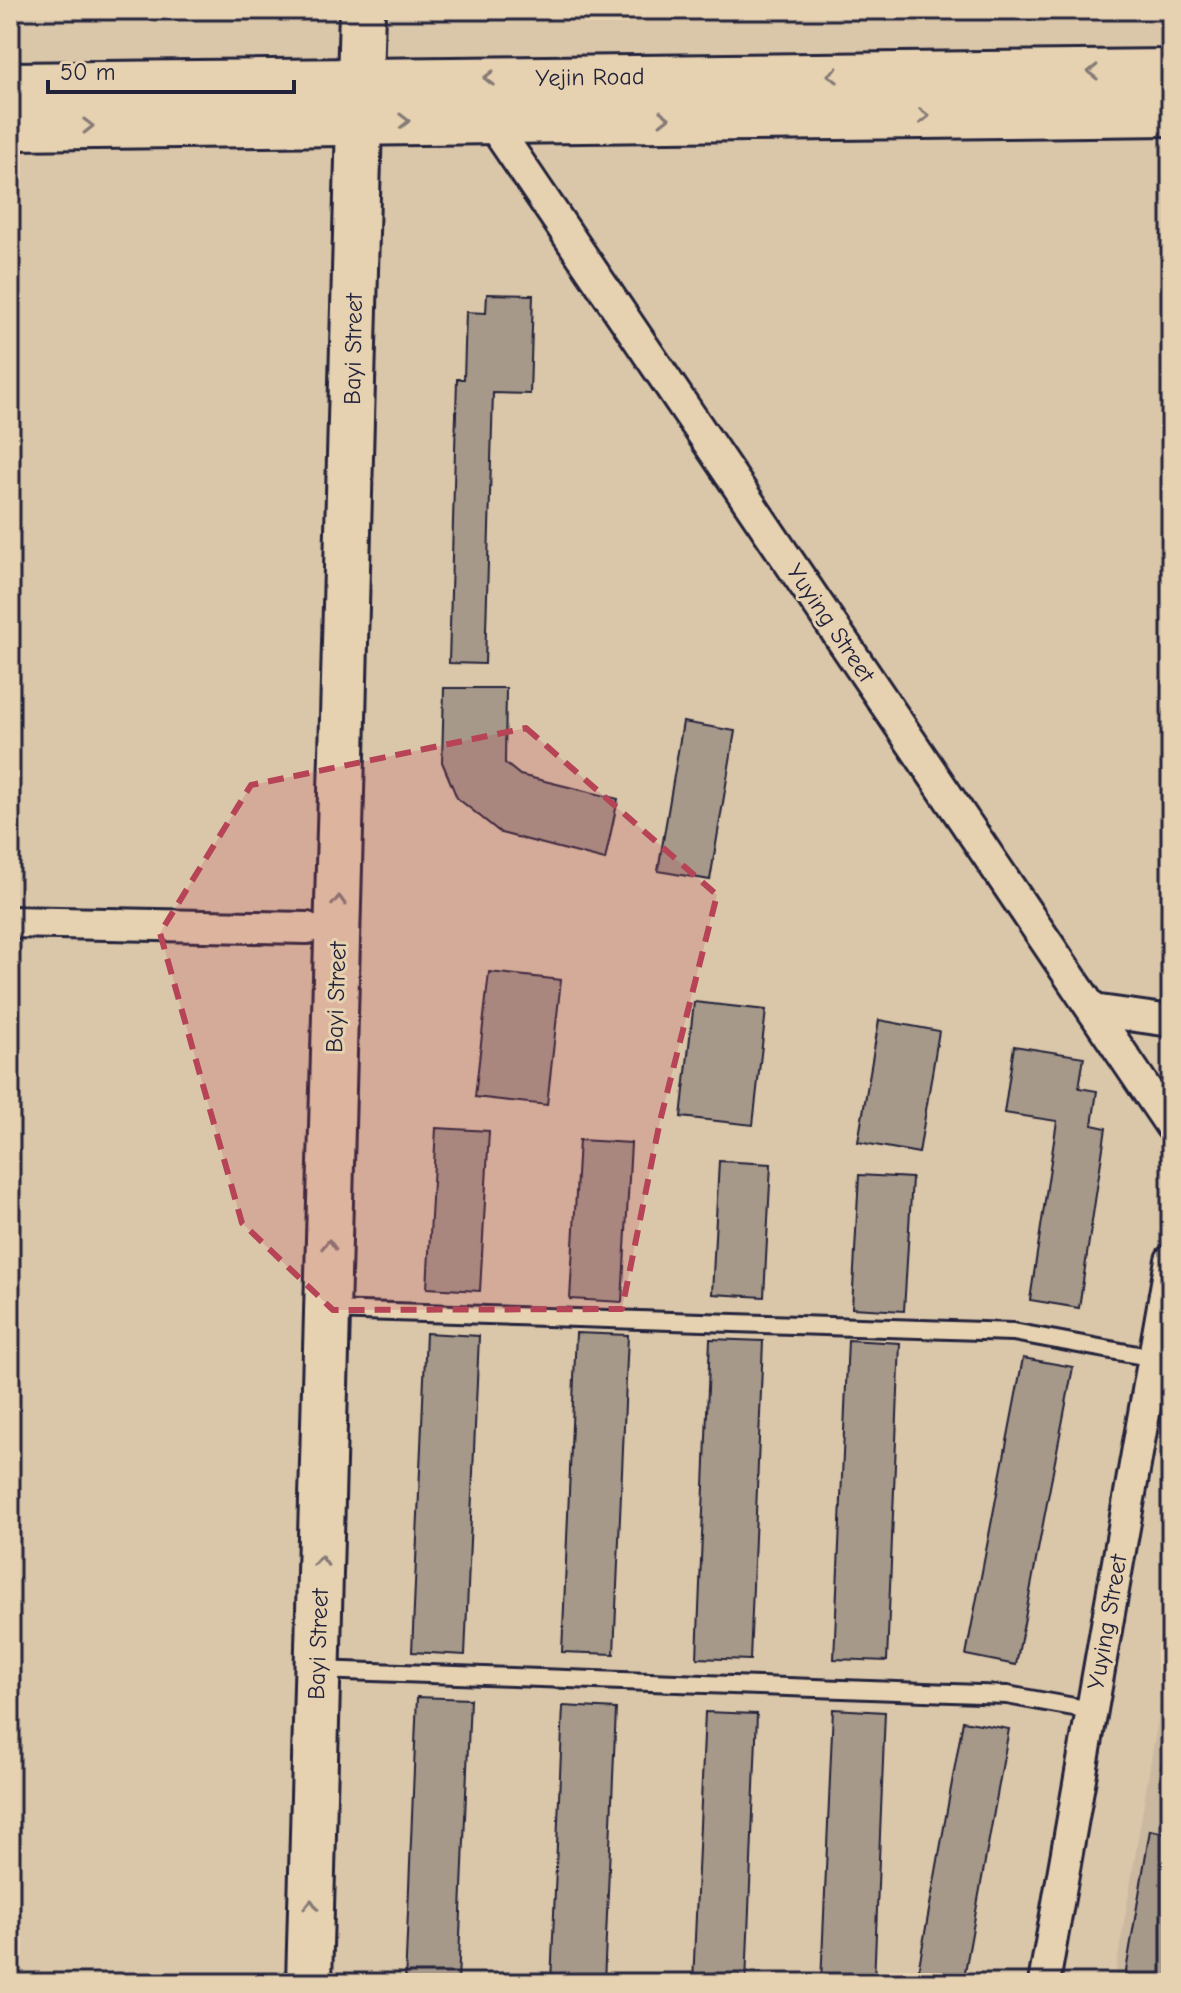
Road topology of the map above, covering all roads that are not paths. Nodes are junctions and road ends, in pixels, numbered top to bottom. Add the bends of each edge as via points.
1 (332, 10) edge
2 (362, 10) edge
3 (1171, 72) edge
4 (10, 85) edge
5 (345, 101) junction
6 (1171, 113) edge
7 (490, 120) junction
8 (10, 127) edge
9 (10, 922) edge
10 (307, 928) junction
11 (1093, 1010) junction
12 (1171, 1021) edge
13 (1171, 1126) edge
14 (1171, 1260) edge
15 (328, 1310) junction
16 (1154, 1358) junction
17 (318, 1670) junction
18 (1091, 1710) junction
19 (279, 1983) edge
20 (309, 1983) edge
21 (1044, 1983) edge

1 - 5 street, Bayi Street
2 - 5 street, Bayi Street
3 -> 5 street, Yejin Road
4 - 5 street, Yejin Road
5 -> 7 street, Yejin Road
8 -> 5 street, Yejin Road
5 - 10 street, Bayi Street
15 -> 5 street, Bayi Street
7 -> 6 street, Yejin Road
7 - 11 street, Yuying Street
9 - 10 street
10 - 19 street, Bayi Street
11 - 12 street
11 - 13 street, Yuying Street
14 - 16 street, Yuying Street
15 - 16 lane via 1013,1332
17 -> 15 street, Bayi Street
16 - 18 street, Yuying Street
17 - 18 lane via 1007,1695
20 -> 17 street, Bayi Street
18 - 21 street, Yuying Street

